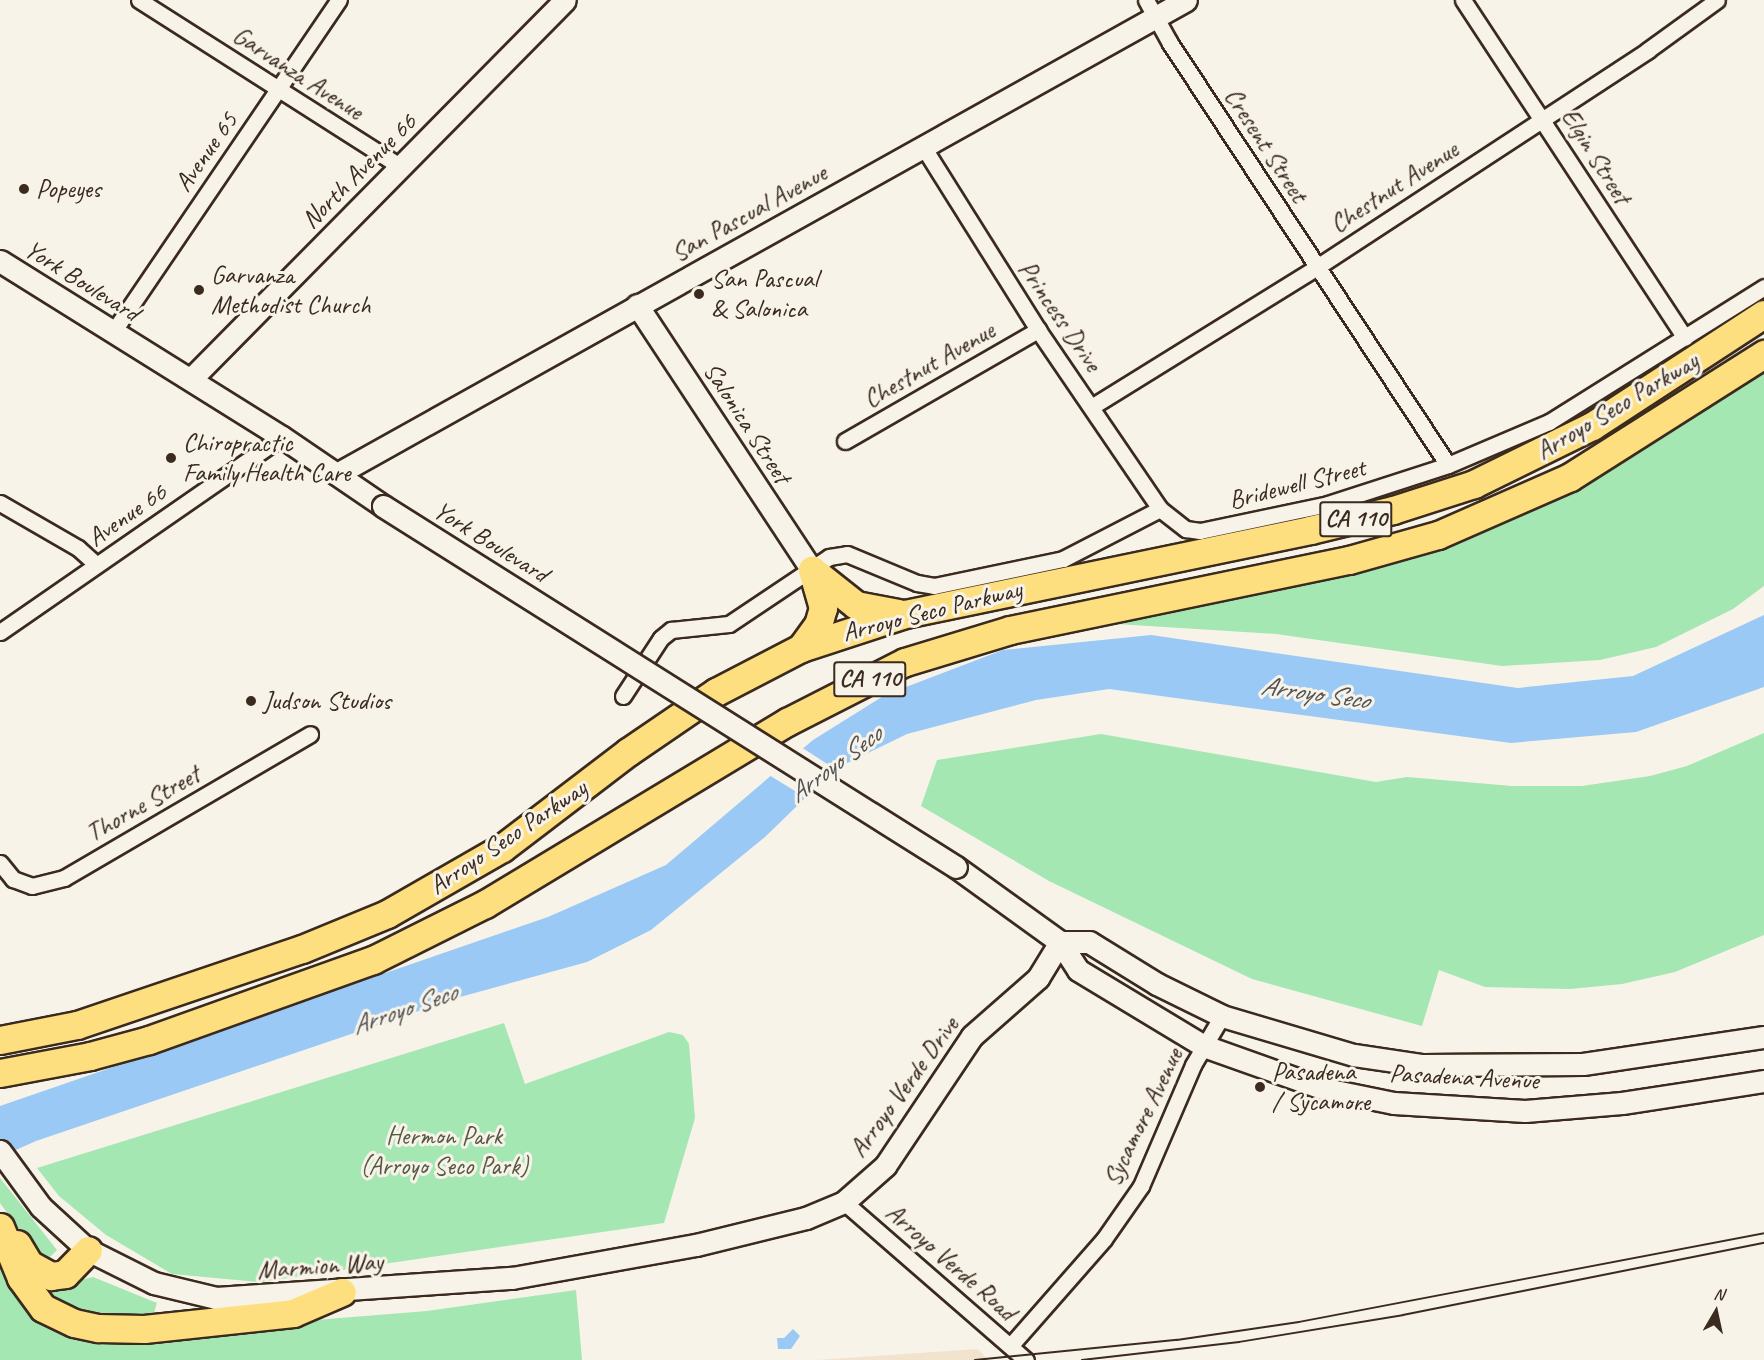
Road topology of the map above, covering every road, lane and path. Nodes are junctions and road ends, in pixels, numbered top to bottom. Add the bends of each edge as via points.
1 (139, 0) edge
2 (339, 0) edge
3 (565, 0) edge
4 (1186, 0) edge
5 (1463, 0) edge
6 (1717, 0) edge
7 (1152, 8) edge
8 (280, 88) junction
9 (1544, 118) junction
10 (924, 148) junction
11 (401, 167) junction
12 (0, 261) edge
13 (1320, 265) junction
14 (1764, 287) edge
15 (637, 305) junction
16 (1764, 314) edge
17 (1038, 330) junction
18 (113, 332) junction
19 (1685, 339) junction
20 (1764, 354) edge
21 (191, 380) junction
22 (1093, 406) junction
23 (282, 437) junction
24 (845, 441) dead end
25 (1448, 465) junction
26 (337, 474) junction
27 (0, 503) edge
28 (1160, 509) junction
29 (97, 565) junction
30 (812, 570) junction
31 (905, 614) junction
32 (0, 632) edge
33 (801, 648) junction
34 (623, 696) dead end
35 (309, 734) dead end
36 (0, 863) edge
37 (956, 867) joint
38 (1060, 942) junction
39 (1222, 1016) junction
40 (1764, 1037) edge
41 (0, 1040) edge
42 (1204, 1046) junction
43 (0, 1073) edge
44 (1764, 1081) edge
45 (0, 1150) edge
46 (844, 1202) junction
47 (0, 1226) edge
48 (696, 1245) joint
49 (88, 1250) junction
50 (342, 1292) junction
51 (1011, 1345) junction
52 (1026, 1360) edge

1 - 8 street, Garvanza Avenue
2 - 8 street, Avenue 65
3 - 11 main road, North Avenue 66
4 - 7 main road, San Pascual Avenue
5 - 9 street, Elgin Street
6 - 9 street, Chestnut Avenue
7 - 10 main road, San Pascual Avenue
7 - 13 street, Cresent Street via 1170,43
8 - 11 street, Garvanza Avenue
8 - 18 street, Avenue 65
9 - 13 street, Chestnut Avenue
9 - 19 street, Elgin Street
10 - 15 main road, San Pascual Avenue
10 - 17 street, Princess Drive
11 - 21 main road, North Avenue 66
12 - 18 main road, York Boulevard
13 - 22 street, Chestnut Avenue
13 - 25 street, Cresent Street
14 - 19 street, Bridewell Street
15 - 26 main road, San Pascual Avenue
15 - 30 main road, Salonica Street
16 - 31 highway, Arroyo Seco Parkway / CA 110 via 1592,426 1474,484 1393,510 1311,530
17 - 22 street, Princess Drive
17 - 24 street, Chestnut Avenue
18 - 21 main road, York Boulevard
19 - 25 street, Bridewell Street via 1549,422
20 - 43 highway, Arroyo Seco Parkway / CA 110 via 1570,477 1438,535 1349,560 1010,630 906,662 787,722 484,904 373,960 149,1040
21 - 23 main road, York Boulevard
22 - 28 street, Princess Drive
23 - 26 main road, York Boulevard
23 - 29 street, Avenue 66
25 - 28 street, Bridewell Street via 1329,504 1214,529 1186,529
26 - 37 main road, York Boulevard, bridge
27 - 29 street via 78,548
28 - 30 street via 1063,559 953,584 917,584 847,554 829,557
29 - 32 street, Avenue 66
30 - 31 highway via 856,605
30 - 33 highway via 823,608 818,625
30 - 34 street via 729,624 671,630 661,638
31 - 33 highway, Arroyo Seco Parkway / CA 110
33 - 41 highway, Arroyo Seco Parkway / CA 110 via 716,692 628,752 502,848 387,914 302,949 77,1024
35 - 36 street, Thorne Street via 64,878 32,886 13,879
37 - 38 main road, Pasadena Avenue
38 - 39 main road, Pasadena Avenue via 1089,942 1157,984
38 - 42 main road, Pasadena Avenue via 1078,970
38 - 46 main road, Arroyo Verde Drive via 1038,978 996,1012 958,1054 885,1166
39 - 40 main road, Pasadena Avenue via 1354,1054 1422,1065 1497,1068 1583,1064
39 - 42 street, Sycamore Avenue
42 - 44 main road, Pasadena Avenue via 1325,1089 1394,1103 1456,1109 1525,1111 1622,1103
42 - 51 street, Sycamore Avenue via 1141,1186 1104,1239
45 - 49 main road, Marmion Way via 23,1185
46 - 48 main road, Arroyo Verde Drive via 806,1218
46 - 51 street, Arroyo Verde Road
47 - 49 highway via 29,1264 51,1276 65,1274
47 - 50 highway via 21,1278 43,1308 74,1323 98,1328 144,1329 293,1313
48 - 50 main road, Marmion Way via 512,1278
49 - 50 main road, Marmion Way via 154,1283 216,1298
51 - 52 street, Arroyo Verde Road

